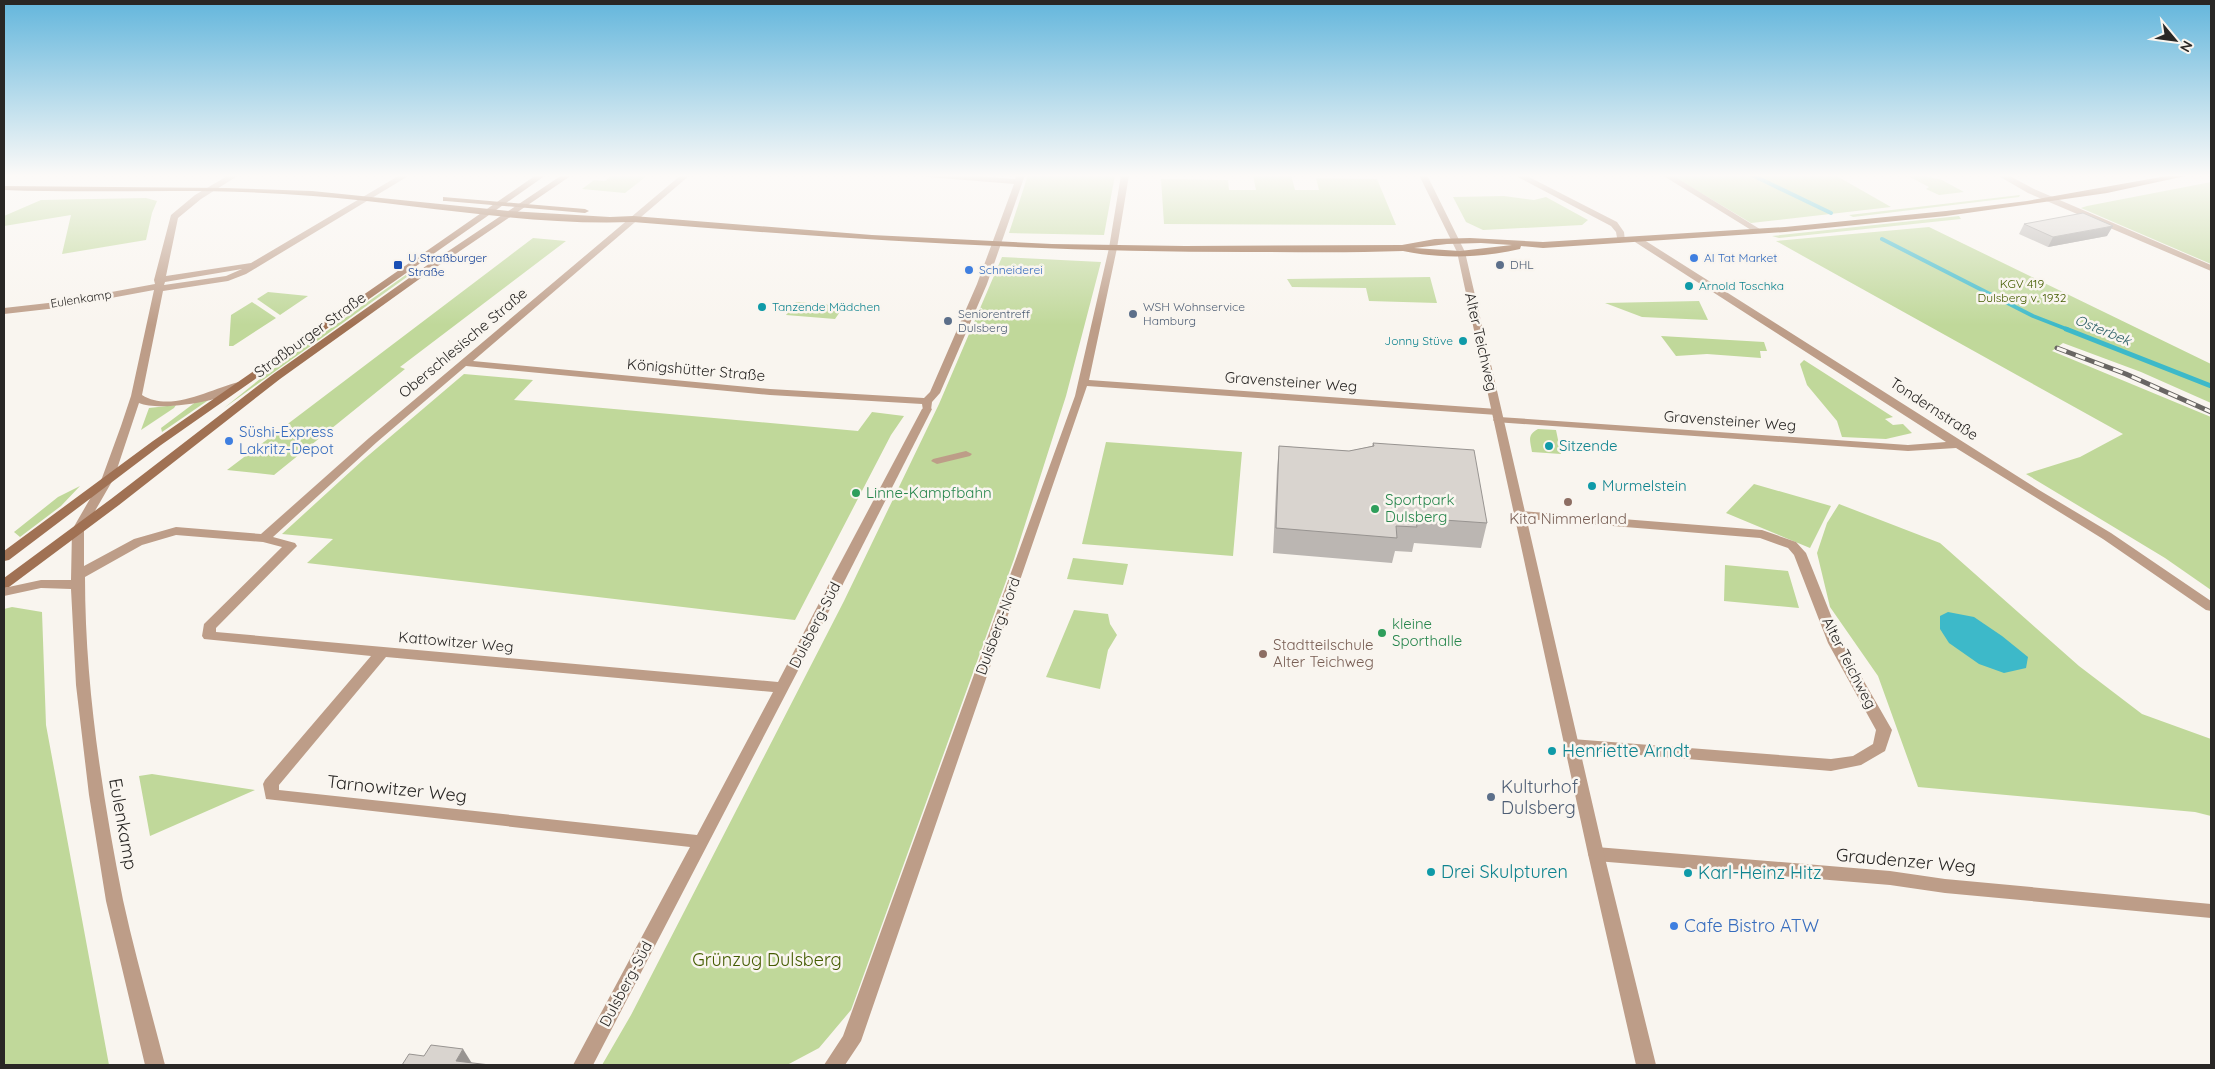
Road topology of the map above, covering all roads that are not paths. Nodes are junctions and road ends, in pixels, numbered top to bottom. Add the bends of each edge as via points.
1 (172, 225) edge
2 (323, 225) edge
3 (469, 225) edge
4 (492, 225) edge
5 (627, 225) edge
6 (696, 225) edge
7 (1003, 225) edge
8 (1117, 225) edge
9 (1448, 225) edge
10 (1615, 225) edge
11 (1749, 225) edge
12 (1824, 225) edge
13 (2110, 225) edge
14 (1759, 231) junction
15 (1638, 240) junction
16 (1621, 241) junction
17 (1456, 242) junction
18 (996, 244) junction
19 (1522, 245) junction
20 (1113, 248) junction
21 (1402, 248) junction
22 (1461, 252) junction
23 (2211, 268) edge
24 (158, 285) junction
25 (4, 311) edge
26 (462, 363) junction
27 (1083, 383) junction
28 (241, 384) junction
29 (136, 396) junction
30 (927, 405) junction
31 (1498, 416) junction
32 (1958, 444) junction
33 (966, 454) dead end
34 (937, 460) dead end
35 (108, 478) junction
36 (1520, 515) junction
37 (78, 530) junction
38 (264, 538) junction
39 (4, 557) edge
40 (79, 581) junction
41 (4, 584) edge
42 (4, 592) edge
43 (2211, 607) edge
44 (383, 652) junction
45 (783, 688) junction
46 (1572, 745) junction
47 (702, 842) junction
48 (1596, 854) junction
49 (2211, 910) edge
50 (155, 1065) edge
51 (583, 1065) edge
52 (834, 1065) edge
53 (1646, 1065) edge

1 - 24 street
2 - 24 street, Eulenkamp via 228,278
3 - 28 main road, Straßburger Straße
4 - 37 main road, Straßburger Straße via 276,377
5 - 26 street, Oberschlesische Straße
6 - 18 main road
7 - 18 street, Dulsberg-Süd
8 - 20 street, Dulsberg-Nord
9 - 17 street, Alter Teichweg
10 - 16 street
11 - 14 street
12 - 14 main road
13 - 23 street
14 - 15 main road
15 - 16 main road
15 - 32 street, Tondernstraße
16 - 19 main road
17 - 19 main road via 1492,241
17 - 21 main road
17 - 22 street, Alter Teichweg
18 - 20 main road
18 - 30 street, Dulsberg-Süd via 982,284
19 - 22 main road via 1499,251
20 - 21 main road
20 - 27 street, Dulsberg-Nord
21 - 22 main road via 1420,253
22 - 31 street, Alter Teichweg
24 - 25 street, Eulenkamp
24 - 29 street
26 - 30 street, Königshütter Straße
26 - 38 street, Oberschlesische Straße
27 - 31 street, Gravensteiner Weg
27 - 52 street, Dulsberg-Nord via 851,1041
28 - 29 street via 223,392 172,403 151,403
28 - 35 main road, Straßburger Straße
29 - 35 street
30 - 45 street, Dulsberg-Süd
31 - 32 street, Gravensteiner Weg via 1908,448
31 - 36 street, Alter Teichweg
32 - 43 street, Tondernstraße via 2107,536
33 - 34 street
35 - 37 street
35 - 39 main road, Straßburger Straße
36 - 46 street, Alter Teichweg
36 - 46 street, Alter Teichweg via 1762,534 1792,546 1800,553 1835,643 1884,730 1880,747 1856,761 1831,765
37 - 40 street, Eulenkamp
37 - 41 main road, Straßburger Straße
38 - 40 street via 184,531 167,533 131,545
38 - 44 street, Kattowitzer Weg via 291,546 209,627 209,636
40 - 42 street via 47,583
40 - 50 street, Eulenkamp via 83,685 97,795 116,900
44 - 45 street, Kattowitzer Weg
44 - 47 street, Tarnowitzer Weg via 271,784 272,795
45 - 47 street, Dulsberg-Süd
46 - 48 street, Alter Teichweg
47 - 51 street, Dulsberg-Süd
48 - 49 street, Graudenzer Weg via 1890,878 1945,886
48 - 53 street, Alter Teichweg

